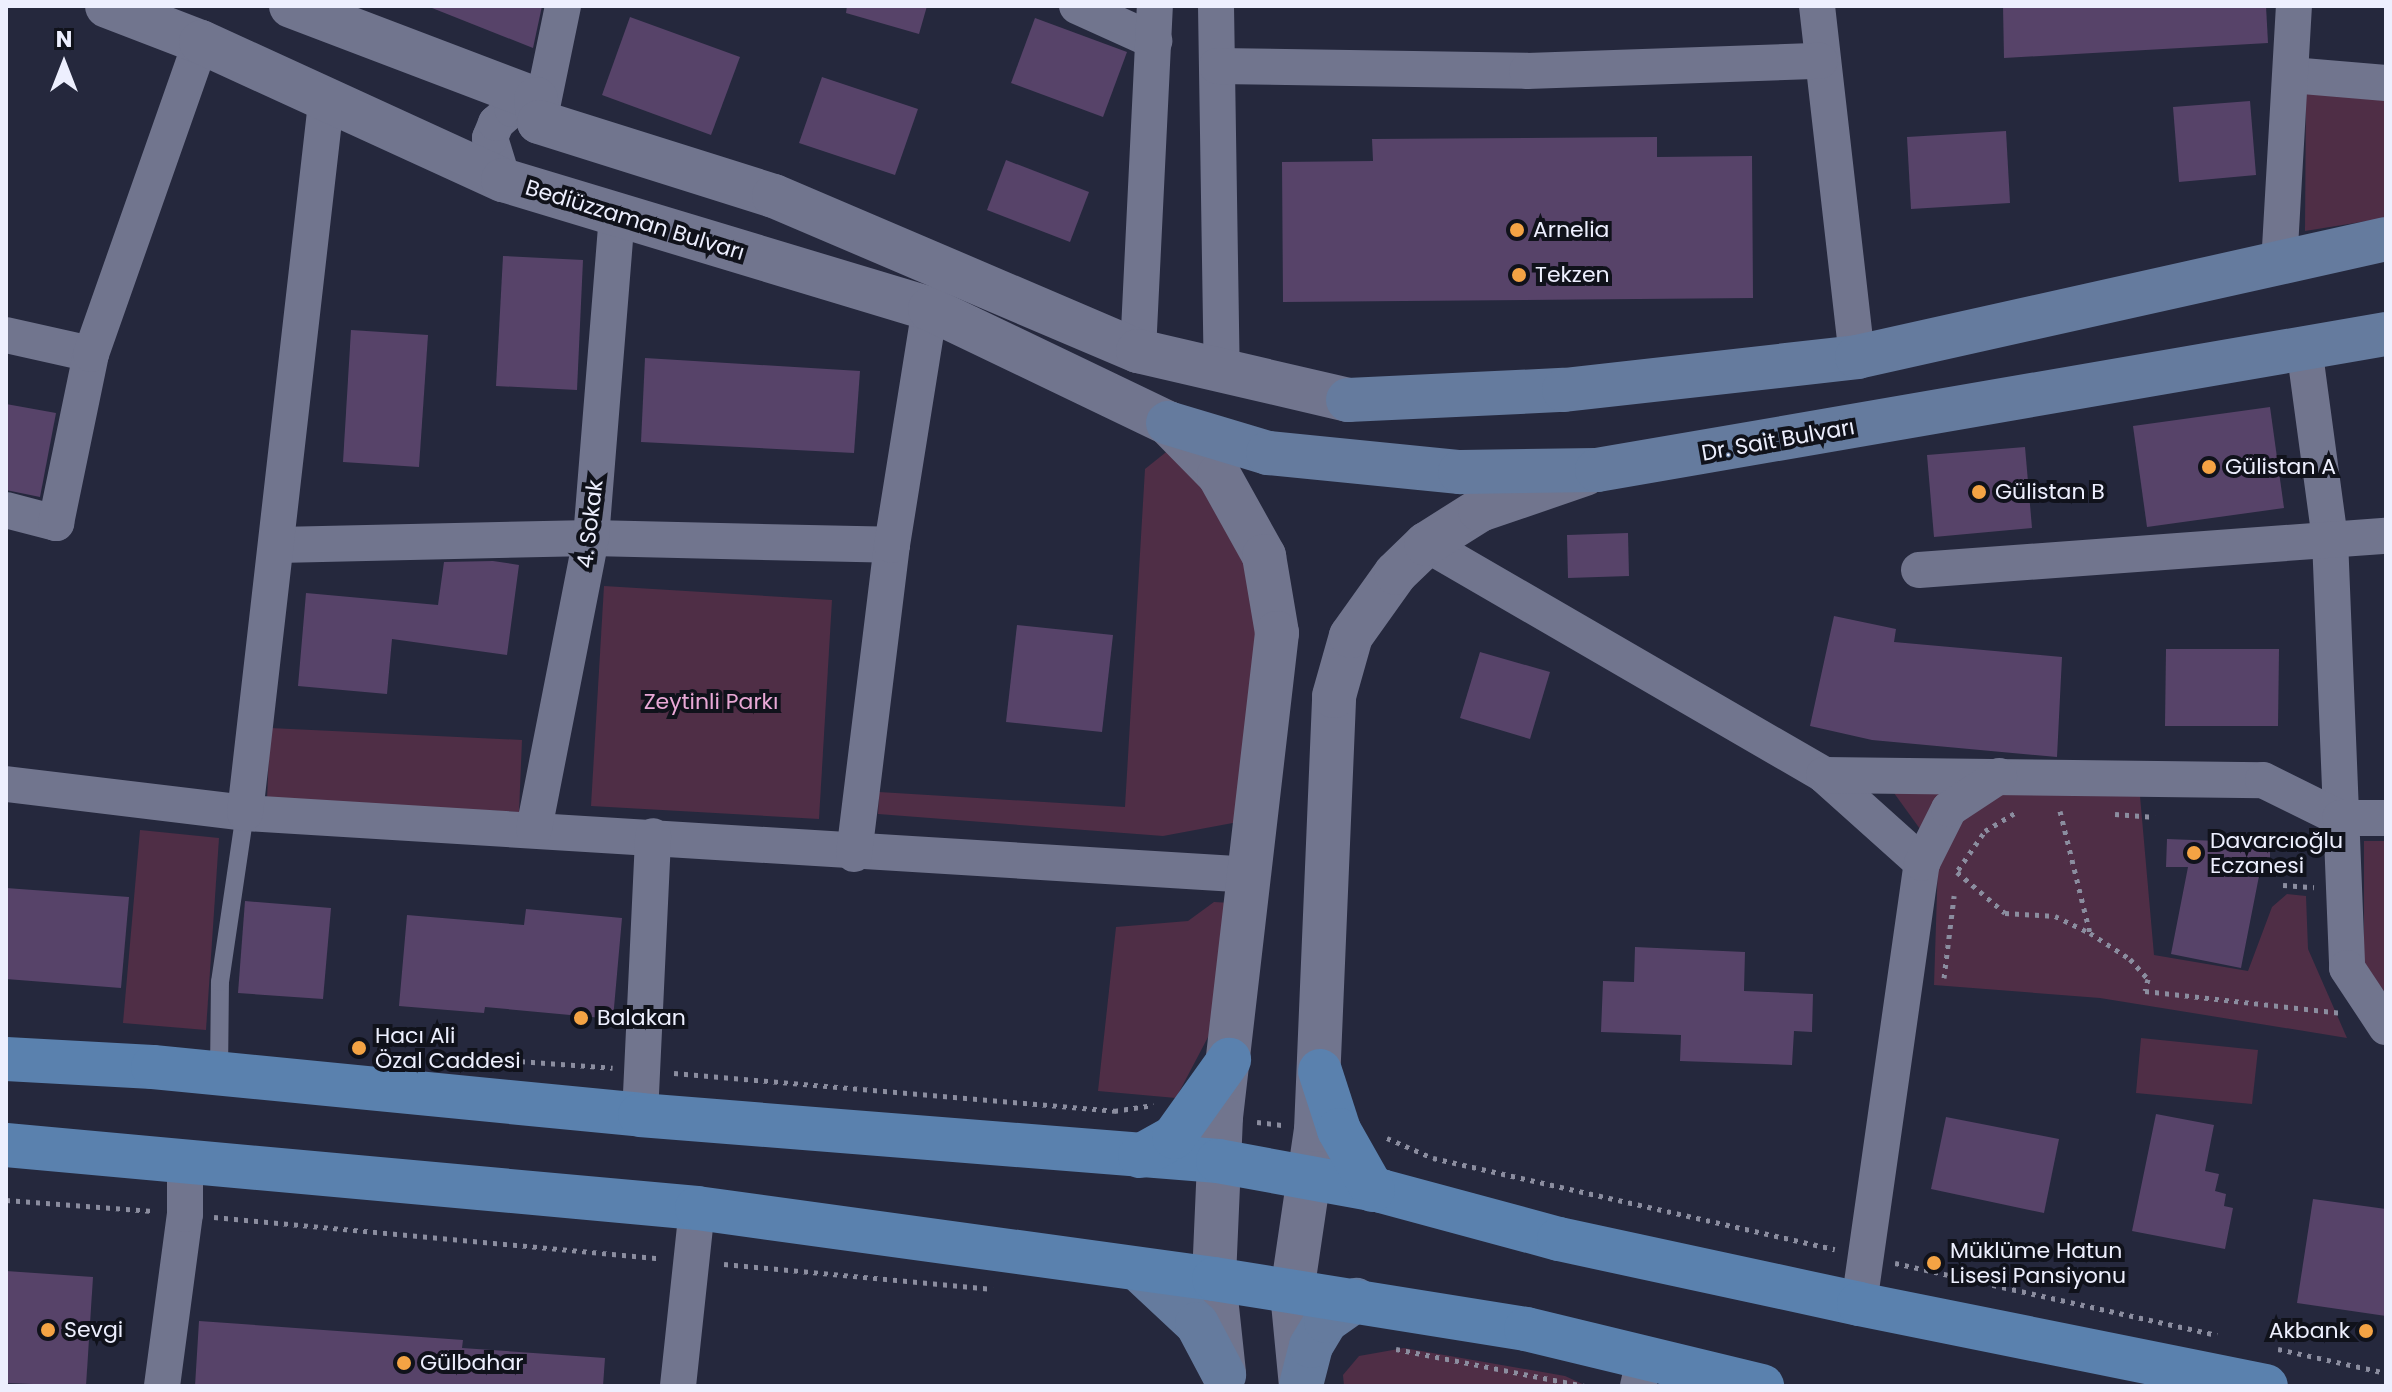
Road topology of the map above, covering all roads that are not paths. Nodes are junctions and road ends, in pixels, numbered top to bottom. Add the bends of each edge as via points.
1 (107, 6) edge
2 (291, 6) edge
3 (563, 6) edge
4 (1077, 6) edge
5 (1216, 6) edge
6 (1817, 6) edge
7 (2294, 6) edge
8 (1155, 23) edge
9 (201, 42) junction
10 (1820, 61) junction
11 (1217, 66) junction
12 (2291, 75) junction
13 (2386, 83) edge
14 (326, 103) junction
15 (537, 110) junction
16 (503, 180) junction
17 (617, 216) junction
18 (2386, 239) edge
19 (2279, 265) junction
20 (930, 309) junction
21 (2386, 334) edge
22 (6, 335) edge
23 (2304, 347) junction
24 (1138, 351) junction
25 (91, 354) junction
26 (1857, 357) junction
27 (1222, 369) junction
28 (1348, 400) joint
29 (1168, 423) junction
30 (1597, 470) junction
31 (6, 510) edge
32 (2386, 536) edge
33 (591, 538) junction
34 (2330, 539) junction
35 (1426, 544) junction
36 (278, 545) junction
37 (892, 545) junction
38 (1919, 570) dead end
39 (1824, 775) junction
40 (1999, 776) junction
41 (6, 784) edge
42 (245, 813) junction
43 (2340, 818) junction
44 (2386, 818) edge
45 (534, 829) junction
46 (653, 836) junction
47 (854, 854) junction
48 (1922, 863) junction
49 (1252, 875) junction
50 (2386, 1027) edge
51 (6, 1059) edge
52 (1229, 1060) junction
53 (1320, 1071) junction
54 (219, 1074) junction
55 (640, 1115) junction
56 (6, 1145) edge
57 (1140, 1156) junction
58 (185, 1158) junction
59 (1218, 1161) junction
60 (1310, 1176) junction
61 (1373, 1190) junction
62 (697, 1208) junction
63 (1139, 1270) junction
64 (1214, 1279) junction
65 (1292, 1292) junction
66 (1356, 1300) junction
67 (1859, 1304) junction
68 (1641, 1373) edge
69 (1226, 1380) edge
70 (1712, 1380) edge
71 (162, 1386) edge
72 (678, 1386) edge
73 (1301, 1386) edge
74 (1762, 1386) edge
75 (2266, 1386) edge

1 - 9 street, Bediüzzaman Bulvarı
2 - 15 street
3 - 15 street
4 - 8 street
5 - 11 street
6 - 10 street
7 - 12 street
8 - 24 street
9 - 14 street, Bediüzzaman Bulvarı
9 - 25 street
10 - 11 street via 1527,71
10 - 26 street
11 - 27 street
12 - 13 street
12 - 19 street
14 - 16 street, Bediüzzaman Bulvarı
14 - 36 street
15 - 16 street via 512,109 496,123 490,138
15 - 24 street via 774,196
16 - 17 street, Bediüzzaman Bulvarı
17 - 20 street, Bediüzzaman Bulvarı
17 - 33 street, 4. Sokak
18 - 19 main road
19 - 26 main road
20 - 29 street, Bediüzzaman Bulvarı
20 - 37 street
21 - 23 main road, Dr. Sait Bulvarı
22 - 25 street
23 - 30 main road, Dr. Sait Bulvarı
23 - 34 street
24 - 27 street
25 - 31 street via 56,523
26 - 28 main road via 1564,390
27 - 28 street
29 - 30 main road, Dr. Sait Bulvarı via 1268,453 1460,472
29 - 49 street, Bediüzzaman Bulvarı via 1219,475 1264,556 1277,633
30 - 35 street via 1480,510
32 - 34 street
33 - 36 street
33 - 37 street
33 - 45 street, 4. Sokak
34 - 38 street
34 - 43 street
35 - 39 street
35 - 53 street via 1396,573 1351,636 1334,696
36 - 42 street
37 - 47 street
39 - 40 street
39 - 48 street
40 - 43 street via 2263,780
40 - 48 street via 1949,809
41 - 42 street
42 - 45 street
42 - 54 lane via 220,982
43 - 44 street
43 - 50 street via 2347,968
45 - 46 street
46 - 47 street
46 - 55 street
47 - 49 street
48 - 67 street
49 - 52 street, Bediüzzaman Bulvarı
51 - 54 main road
52 - 57 main road via 1174,1137
52 - 59 street, Bediüzzaman Bulvarı
53 - 60 street
53 - 61 main road via 1339,1130
54 - 55 main road
55 - 57 main road
56 - 58 main road
57 - 59 main road
58 - 62 main road
58 - 71 street via 185,1214
59 - 60 main road
59 - 64 street, Bediüzzaman Bulvarı
60 - 61 main road
60 - 65 street
61 - 67 main road via 1559,1239
62 - 63 main road
62 - 72 street
63 - 64 main road
63 - 69 main road via 1197,1324
64 - 65 main road
64 - 69 street, Bediüzzaman Bulvarı
65 - 66 main road
65 - 73 street
66 - 68 main road via 1526,1329
66 - 73 main road via 1326,1321 1311,1346
67 - 75 main road
68 - 70 main road
70 - 74 main road

